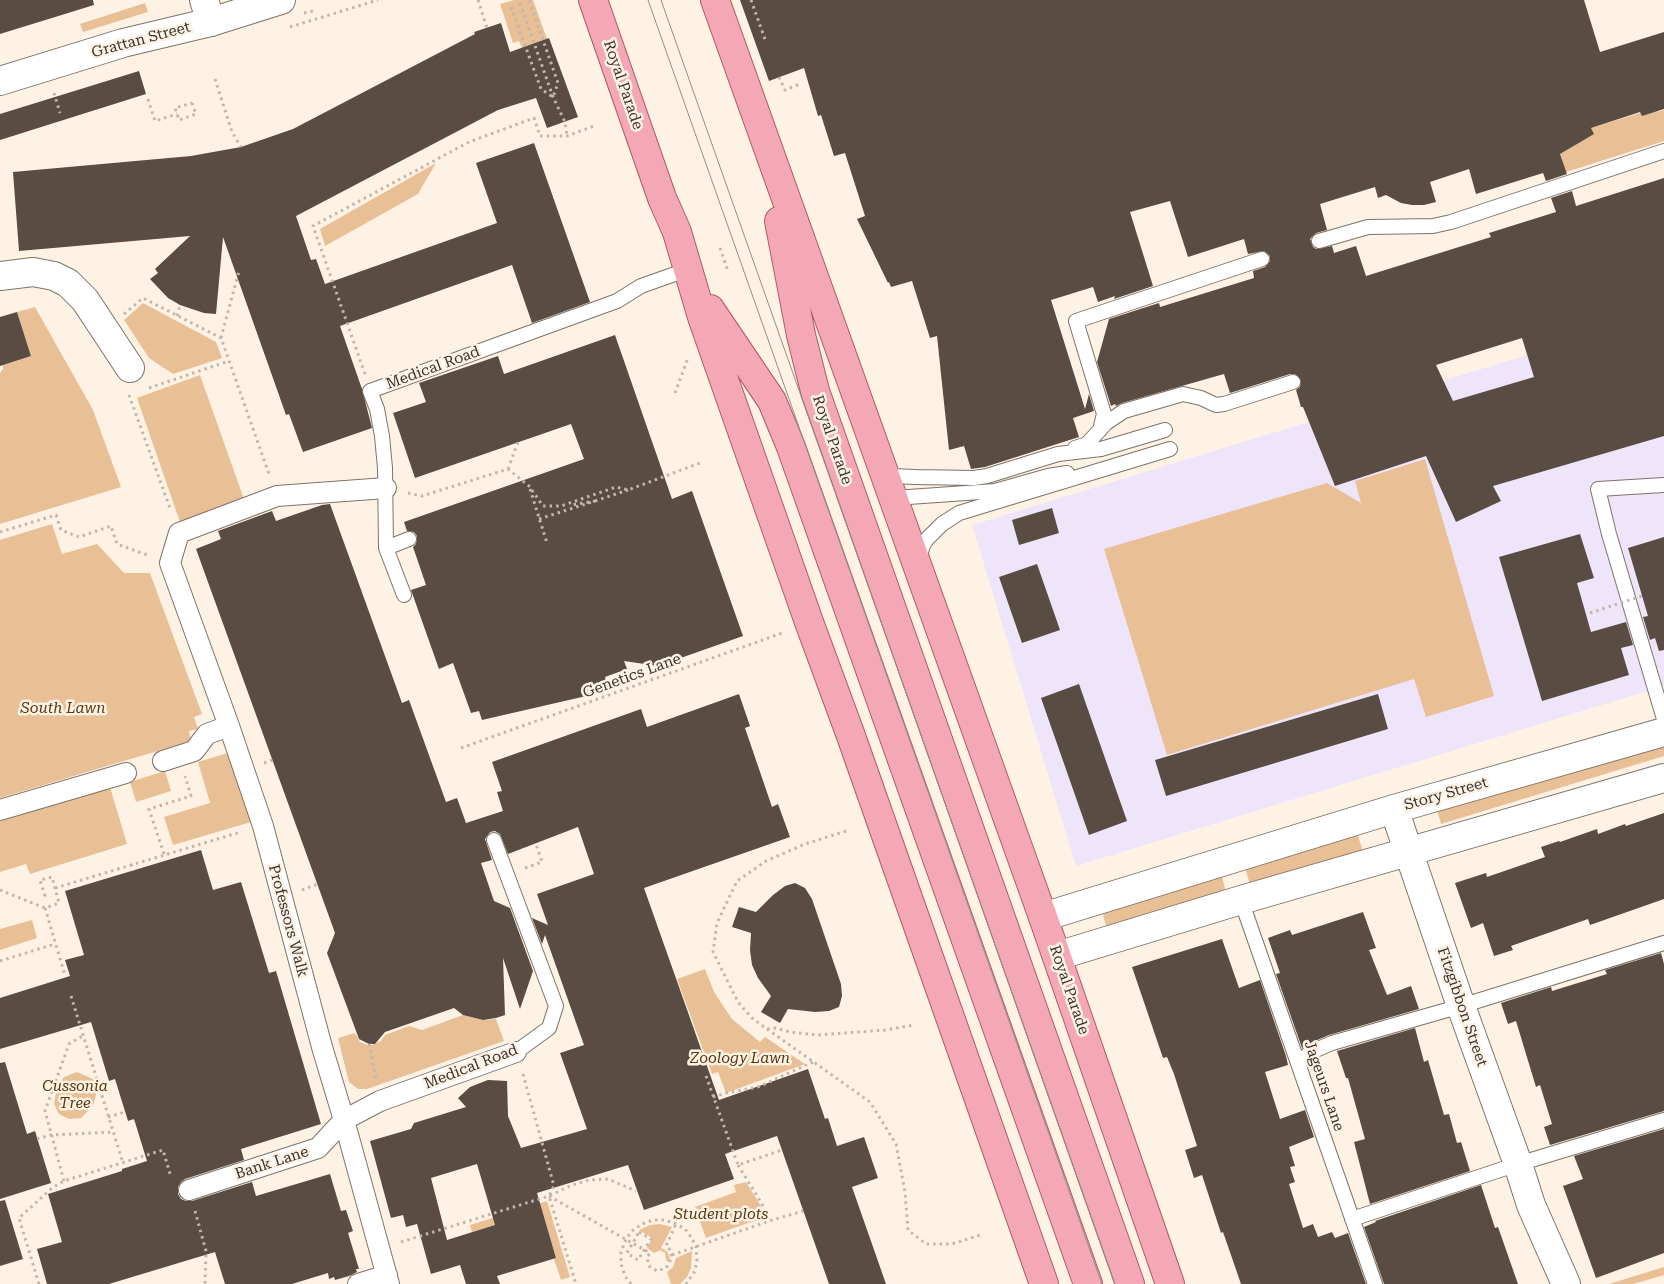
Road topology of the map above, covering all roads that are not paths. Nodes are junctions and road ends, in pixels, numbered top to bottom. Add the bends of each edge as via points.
1 (281, 0) edge
2 (593, 0) edge
3 (715, 0) edge
4 (208, 11) edge
5 (0, 82) edge
6 (1664, 151) edge
7 (773, 162) junction
8 (1319, 241) dead end
9 (1262, 259) dead end
10 (0, 276) edge
11 (691, 276) junction
12 (134, 380) road end
13 (1293, 382) dead end
14 (1100, 430) junction
15 (1165, 430) dead end
16 (1170, 449) dead end
17 (1058, 454) junction
18 (1115, 466) junction
19 (886, 472) junction
20 (1664, 485) edge
21 (386, 488) junction
22 (894, 498) junction
23 (854, 500) junction
24 (812, 504) junction
25 (409, 539) dead end
26 (386, 548) junction
27 (918, 566) junction
28 (404, 595) dead end
29 (965, 698) junction
30 (927, 709) junction
31 (1664, 719) edge
32 (889, 723) junction
33 (229, 726) junction
34 (1664, 732) edge
35 (851, 736) junction
36 (163, 761) dead end
37 (126, 773) dead end
38 (1664, 778) edge
39 (1394, 809) junction
40 (0, 810) edge
41 (494, 840) dead end
42 (1409, 851) junction
43 (1229, 860) junction
44 (1241, 900) junction
45 (956, 912) junction
46 (1043, 917) junction
47 (918, 925) junction
48 (1005, 930) junction
49 (967, 943) junction
50 (1664, 944) edge
51 (1056, 953) junction
52 (1017, 962) junction
53 (982, 985) junction
54 (1461, 1006) junction
55 (948, 1008) junction
56 (516, 1052) joint
57 (1298, 1062) junction
58 (344, 1120) junction
59 (1664, 1120) edge
60 (1518, 1164) junction
61 (189, 1190) road end
62 (1531, 1205) junction
63 (1352, 1219) junction
64 (388, 1280) edge
65 (358, 1284) edge
66 (1044, 1284) edge
67 (1088, 1284) edge
68 (1130, 1284) edge
69 (1170, 1284) edge
70 (1375, 1284) edge
71 (1545, 1284) edge
72 (1566, 1284) edge

1 - 4 street, Grattan Street
2 - 11 main road, Royal Parade
3 - 7 main road, Royal Parade
4 - 5 street, Grattan Street via 123,43
6 - 8 lane via 1451,222 1433,226 1368,227
7 - 19 main road, Royal Parade
7 - 23 main road, Royal Parade via 779,219 801,335 815,392
9 - 14 lane via 1076,321 1104,414
10 - 12 street via 33,272 68,283 85,300
11 - 21 lane, Medical Road via 641,286 617,301 370,391 382,436
11 - 24 main road, Royal Parade via 772,402
11 - 35 main road, Royal Parade via 702,317
13 - 14 lane via 1216,405 1183,394 1124,411
14 - 17 lane via 1087,444
15 - 17 lane via 1101,449
16 - 18 lane
17 - 19 lane via 974,478 896,476
18 - 22 lane via 1048,476 995,491
18 - 27 lane via 953,516 927,539 920,551
19 - 22 main road, Royal Parade
20 - 31 lane via 1598,489
21 - 26 lane, Medical Road
21 - 33 street, Professors Walk via 277,496 179,533 170,563
22 - 23 main road
22 - 27 main road, Royal Parade
23 - 24 main road
23 - 30 main road, Royal Parade
24 - 32 main road, Royal Parade
25 - 26 lane
26 - 28 lane, Medical Road
27 - 29 main road, Royal Parade
29 - 30 main road
29 - 46 main road, Royal Parade
30 - 48 main road, Royal Parade
32 - 35 main road
32 - 45 main road, Royal Parade
33 - 36 street via 207,734 194,751
33 - 58 street, Professors Walk via 263,826
34 - 39 street, Story Street
35 - 47 main road, Royal Parade
37 - 40 street
38 - 42 street
39 - 42 street, Fitzgibbon Street
39 - 43 street, Story Street
41 - 56 lane, Medical Road via 556,1006 549,1028
42 - 44 street
42 - 54 street, Fitzgibbon Street
43 - 44 street
43 - 46 street, Story Street
44 - 51 street
44 - 57 lane, Jageurs Lane
45 - 47 main road
45 - 49 main road, Royal Parade
46 - 48 main road
46 - 51 main road, Royal Parade
47 - 55 main road, Royal Parade
48 - 49 main road
48 - 52 main road, Royal Parade
49 - 53 main road, Royal Parade
50 - 54 lane
51 - 52 main road
51 - 69 main road, Royal Parade
52 - 53 main road
52 - 68 main road, Royal Parade
53 - 55 main road
53 - 67 main road, Royal Parade
54 - 57 lane via 1332,1043
54 - 60 street, Fitzgibbon Street
55 - 66 main road, Royal Parade
56 - 58 street, Medical Road via 380,1102
57 - 63 lane, Jageurs Lane
58 - 61 street, Bank Lane via 318,1148
58 - 64 street, Professors Walk
59 - 60 lane
60 - 62 street, Fitzgibbon Street
60 - 63 lane
62 - 71 street, Fitzgibbon Street
62 - 72 street, Fitzgibbon Street
63 - 70 lane, Jageurs Lane
64 - 65 street

